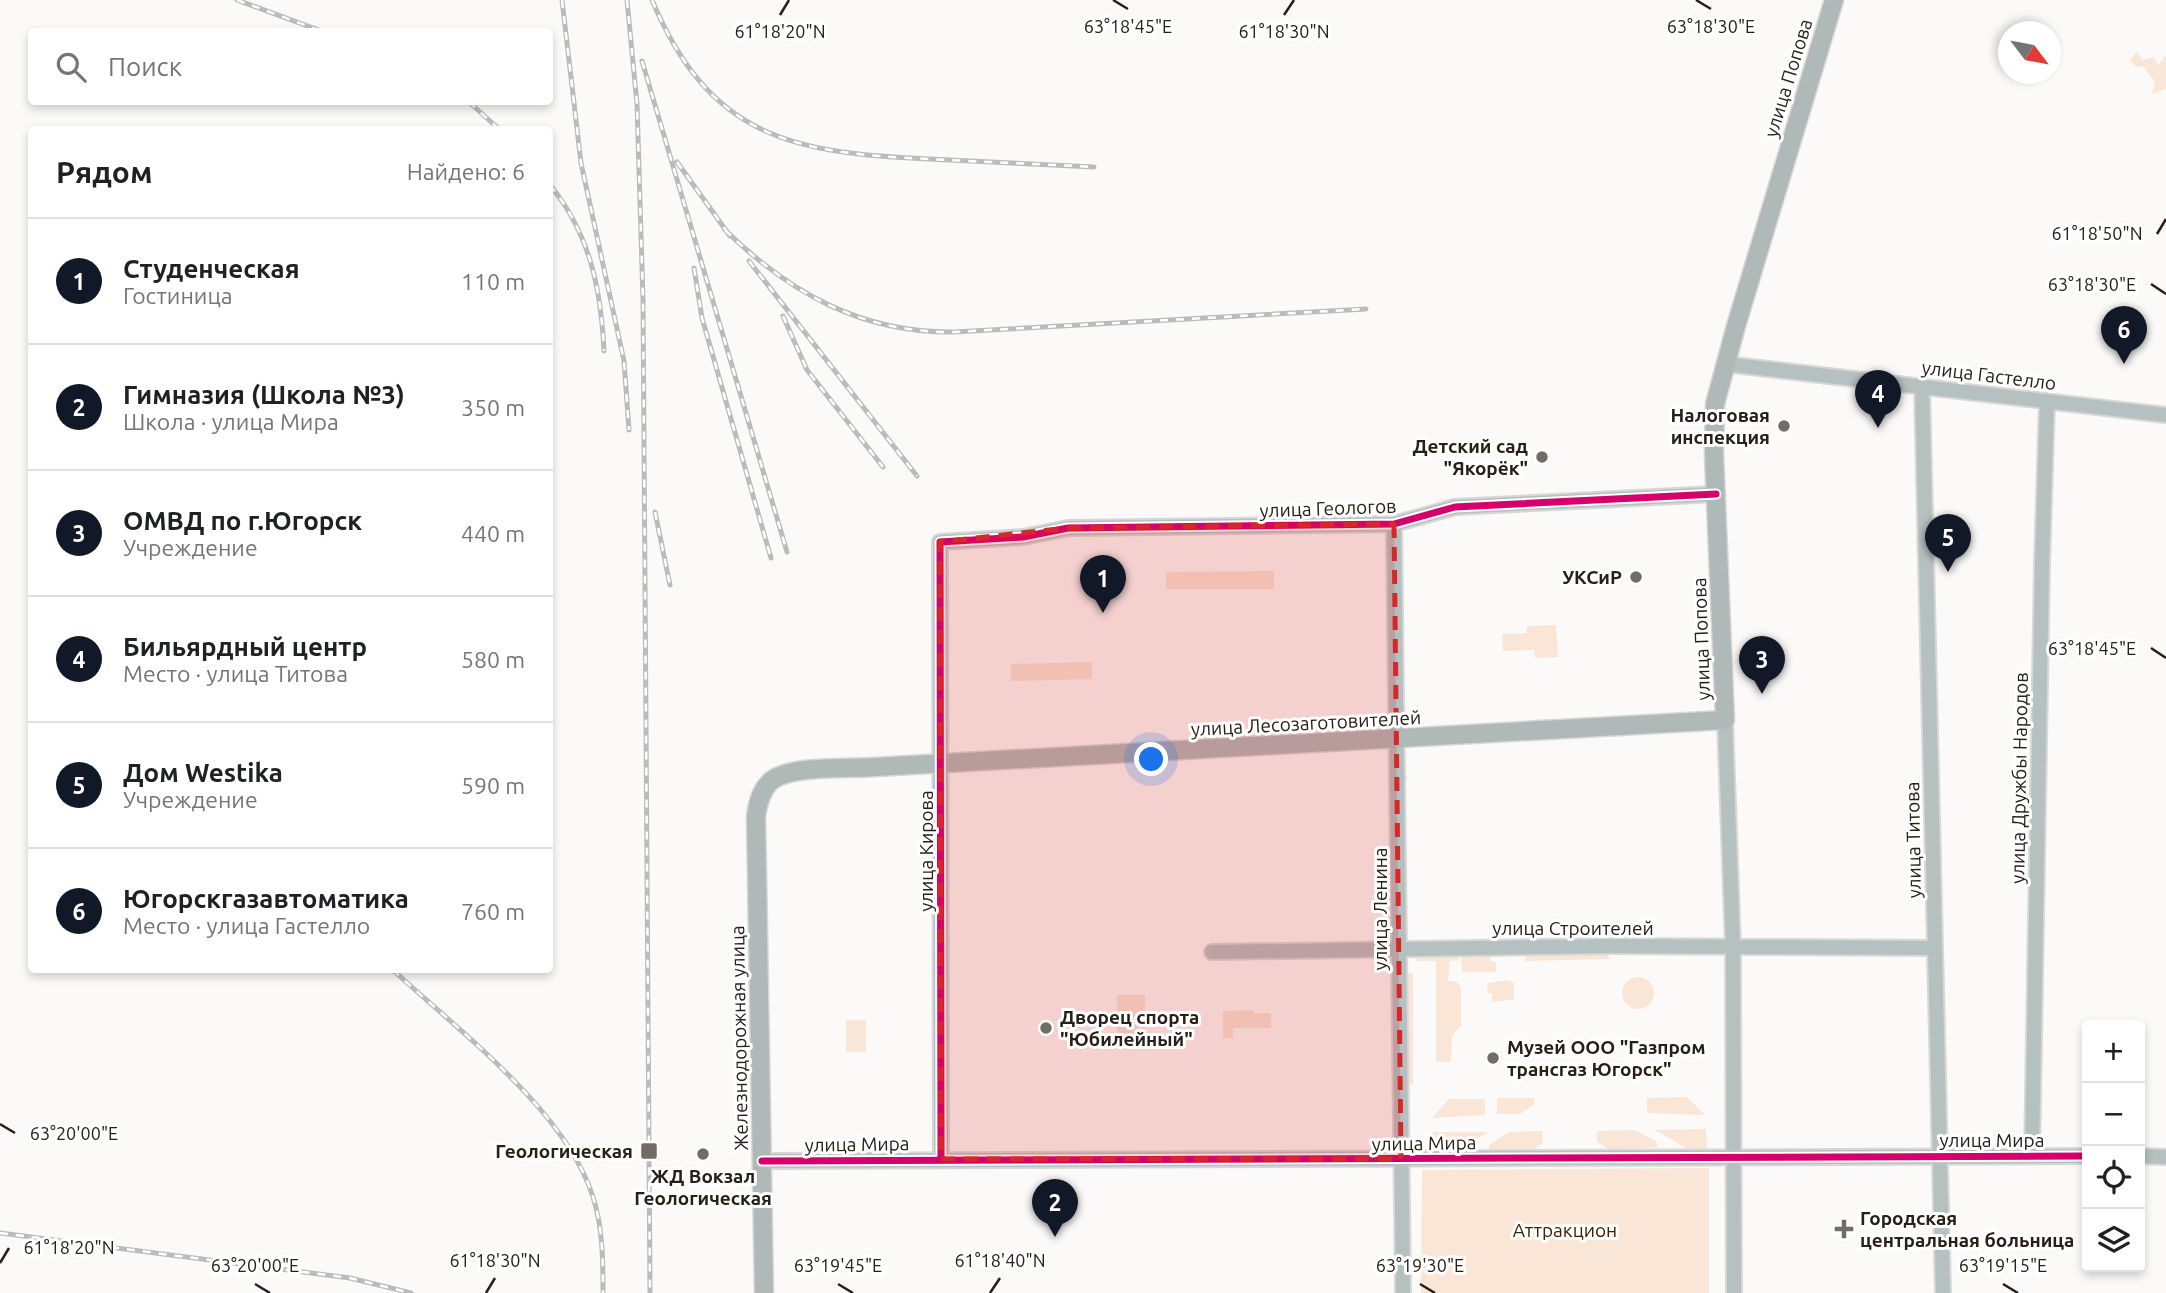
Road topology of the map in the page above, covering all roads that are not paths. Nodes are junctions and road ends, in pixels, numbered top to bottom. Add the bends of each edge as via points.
1 (1834, 0) edge
2 (1725, 364) junction
3 (1922, 386) junction
4 (2047, 401) junction
5 (2166, 415) edge
6 (1716, 494) junction
7 (1394, 524) junction
8 (940, 542) joint
9 (1725, 720) junction
10 (1398, 738) junction
11 (941, 764) junction
12 (767, 785) joint
13 (1733, 947) junction
14 (1399, 948) junction
15 (1934, 948) junction
16 (1212, 952) dead end
17 (1941, 1155) junction
18 (1734, 1156) junction
19 (2032, 1156) junction
20 (2082, 1156) edge
21 (2145, 1157) edge
22 (2166, 1157) edge
23 (941, 1159) junction
24 (1401, 1159) junction
25 (762, 1161) junction
26 (764, 1293) edge
27 (1403, 1293) edge
28 (1734, 1293) edge
29 (1943, 1293) edge

1 - 2 main road, улица Попова
2 - 3 street, улица Гастелло
2 - 6 main road, улица Попова via 1714,418
3 - 4 street, улица Гастелло
3 - 15 street, улица Титова
4 - 5 street, улица Гастелло
4 - 19 street, улица Дружбы Народов
6 - 7 street, улица Геологов via 1455,507
6 - 9 main road, улица Попова
7 - 8 street, улица Геологов via 1068,528 1023,537
7 - 10 street, улица Ленина
8 - 11 street, улица Кирова
9 - 10 main road, улица Лесозаготовителей
9 - 13 street, улица Попова
10 - 11 main road, улица Лесозаготовителей
10 - 14 street, улица Ленина
11 - 12 main road, улица Лесозаготовителей via 788,773
11 - 23 street, улица Кирова
12 - 25 main road, Железнодорожная улица via 756,816
13 - 14 street, улица Строителей
13 - 15 street, улица Строителей
13 - 18 street, улица Попова
14 - 16 street, улица Строителей
14 - 24 street, улица Ленина
15 - 17 street, улица Титова
17 - 18 street, улица Мира
17 - 19 street, улица Мира
17 - 29 street, улица Титова
18 - 24 street, улица Мира
18 - 28 street, улица Попова
19 - 20 street, улица Мира
21 - 22 street
23 - 24 street, улица Мира
23 - 25 street, улица Мира
24 - 27 street, улица Ленина
25 - 26 main road, Железнодорожная улица

